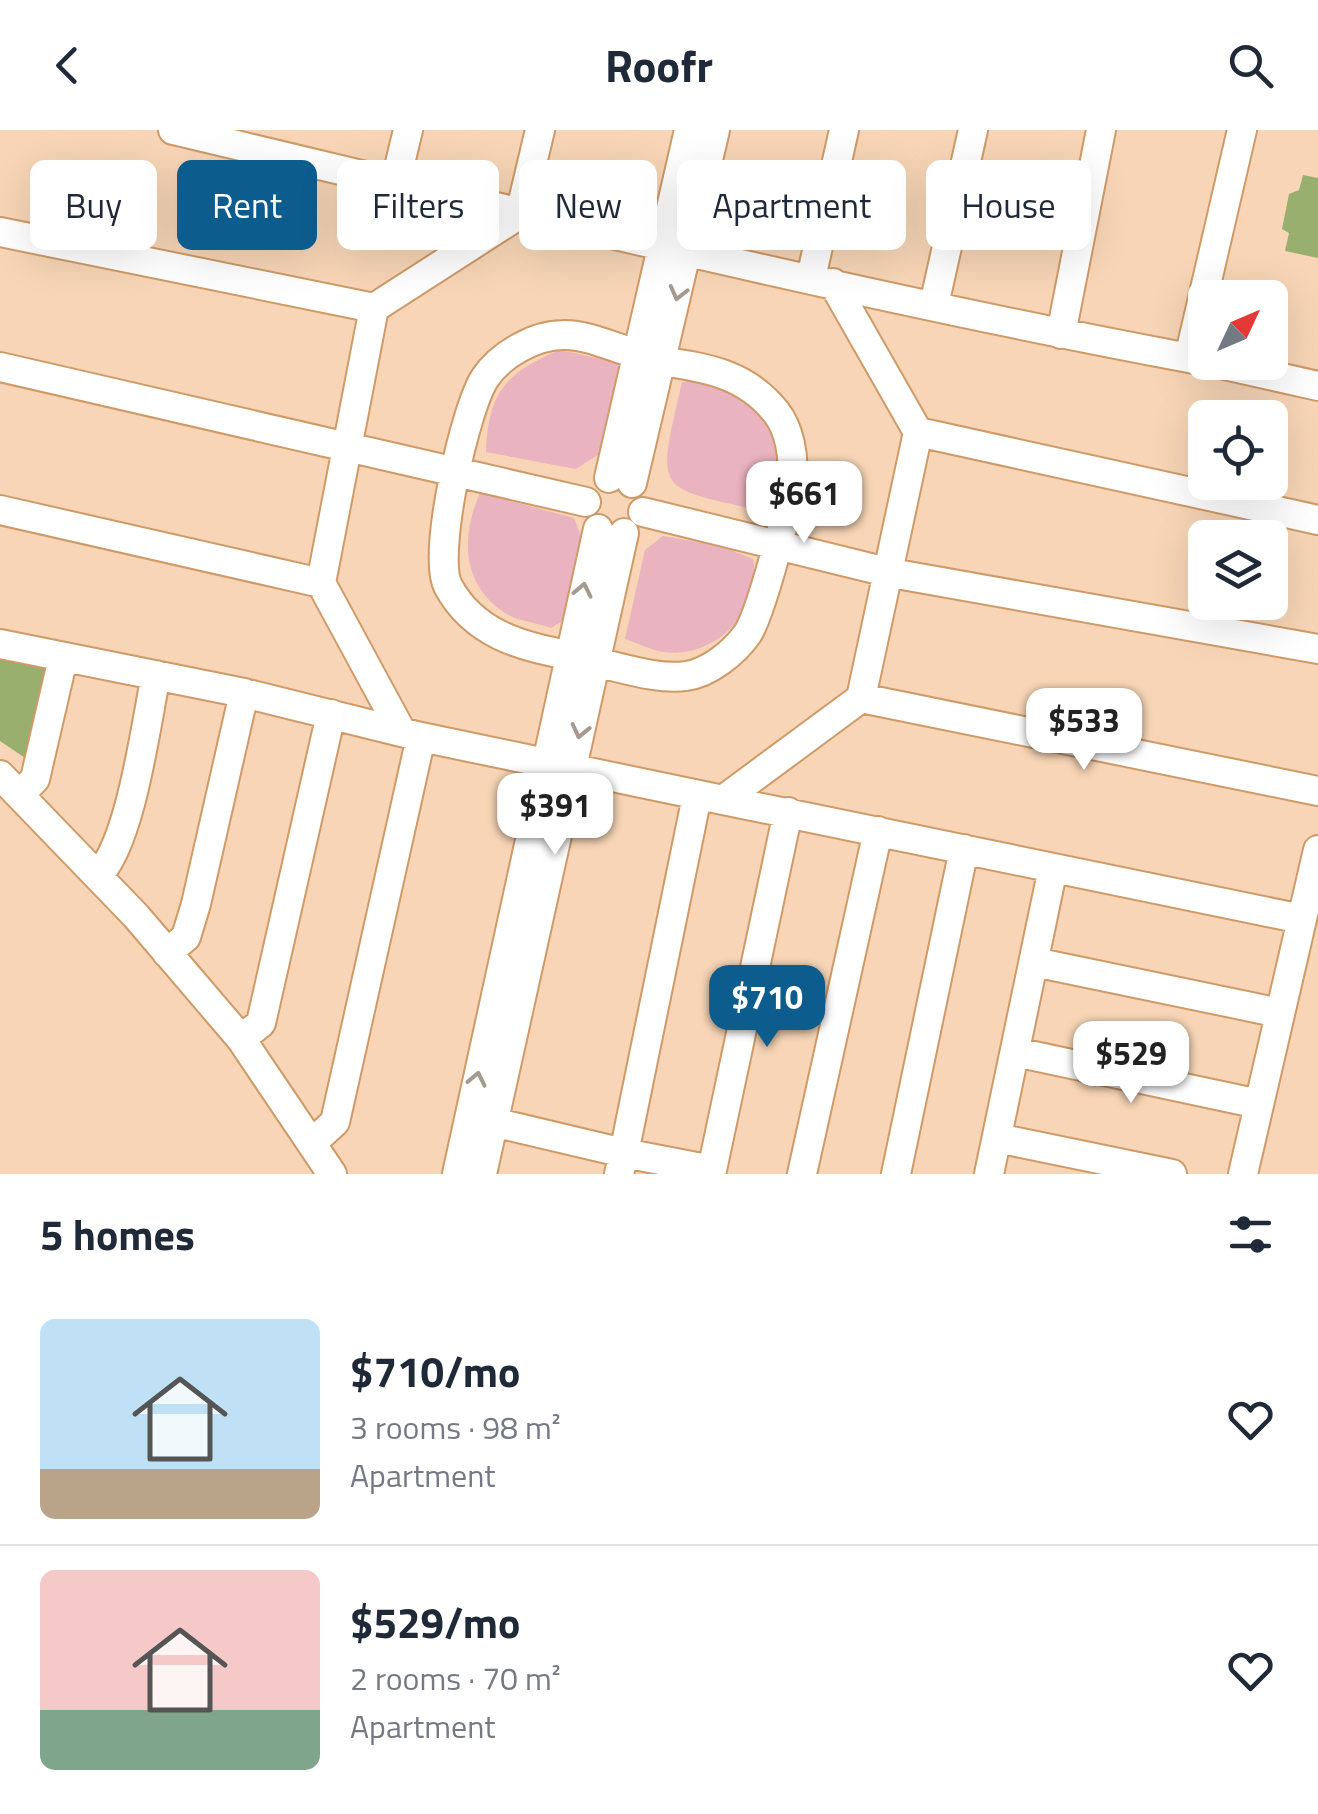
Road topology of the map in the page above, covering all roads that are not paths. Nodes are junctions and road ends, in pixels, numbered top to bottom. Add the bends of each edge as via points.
1 (172, 130) edge
2 (408, 130) edge
3 (540, 130) edge
4 (688, 130) edge
5 (714, 130) edge
6 (844, 130) edge
7 (973, 130) edge
8 (1101, 130) edge
9 (1242, 130) edge
10 (279, 142) edge
11 (401, 160) edge
12 (533, 160) edge
13 (337, 161) edge
14 (519, 215) edge
15 (0, 232) edge
16 (657, 248) edge
17 (674, 252) junction
18 (1216, 280) edge
19 (822, 281) junction
20 (934, 305) junction
21 (374, 308) junction
22 (1061, 334) junction
23 (1188, 357) edge
24 (649, 358) junction
25 (0, 367) edge
26 (1288, 379) edge
27 (1318, 386) edge
28 (918, 432) junction
29 (346, 447) junction
30 (457, 471) junction
31 (620, 481) junction
32 (586, 502) junction
33 (0, 510) edge
34 (1318, 520) edge
35 (622, 525) junction
36 (775, 544) junction
37 (891, 573) junction
38 (321, 583) junction
39 (0, 644) edge
40 (1318, 649) edge
41 (62, 658) junction
42 (582, 659) junction
43 (156, 674) junction
44 (244, 692) junction
45 (861, 698) junction
46 (331, 714) junction
47 (410, 733) junction
48 (559, 766) junction
49 (11, 784) edge
50 (1318, 791) edge
51 (710, 798) junction
52 (788, 812) junction
53 (878, 831) junction
54 (964, 849) junction
55 (1318, 850) edge
56 (1054, 868) junction
57 (98, 876) junction
58 (1302, 920) junction
59 (167, 953) junction
60 (1034, 962) junction
61 (1280, 1013) junction
62 (241, 1039) junction
63 (1014, 1052) junction
64 (1259, 1104) junction
65 (493, 1122) junction
66 (997, 1138) junction
67 (312, 1143) junction
68 (621, 1164) edge
69 (717, 1173) edge
70 (332, 1174) edge
71 (457, 1174) edge
72 (482, 1174) edge
73 (802, 1174) edge
74 (896, 1174) edge
75 (989, 1174) edge
76 (1172, 1174) edge
77 (1244, 1174) edge

1 - 10 street
2 - 11 street
3 - 12 street
4 - 17 street
5 - 17 street
6 - 19 street
7 - 20 street
8 - 22 street
9 - 18 street
10 - 13 street
14 - 21 street
15 - 21 street
16 - 17 street
17 - 19 street
17 - 24 street
19 - 20 street
19 - 28 street
20 - 22 street
21 - 29 street
22 - 23 street
24 - 30 street via 564,334 504,357 475,399
24 - 31 street
24 - 36 street via 716,369 748,384 779,415 791,447 792,480
25 - 29 street
26 - 27 street
28 - 34 street
28 - 37 street
29 - 30 street
29 - 38 street
30 - 32 street
30 - 42 street via 442,558 446,582 463,609 486,630
31 - 32 street via 590,491
31 - 35 street via 643,502
32 - 35 street via 590,522
33 - 38 street
35 - 36 street
35 - 42 street
36 - 37 street
36 - 42 street via 760,609 746,636 717,664 686,676
37 - 40 street
37 - 45 street
38 - 47 street
39 - 41 street
41 - 43 street
41 - 49 street via 36,779
42 - 48 street
43 - 44 street
43 - 57 street via 122,834
44 - 46 street
44 - 59 street via 196,904 186,937
45 - 50 street
45 - 51 street
46 - 47 street
46 - 62 street via 261,1024
47 - 48 street
47 - 67 street via 334,1122
48 - 51 street
48 - 65 street
71 -> 48 street
49 - 57 street
51 - 52 street
51 - 68 street
52 - 53 street
52 - 69 street
53 - 54 street
53 - 73 street
54 - 56 street
54 - 74 street
55 - 58 street
56 - 58 street
56 - 60 street
57 - 59 street
58 - 61 street
59 - 62 street
60 - 61 street
60 - 63 street
61 - 64 street
62 - 67 street
63 - 64 street
63 - 66 street
64 - 77 street
65 - 68 street
65 - 72 street
66 - 75 street
66 - 76 street
67 - 70 street
68 - 69 street

